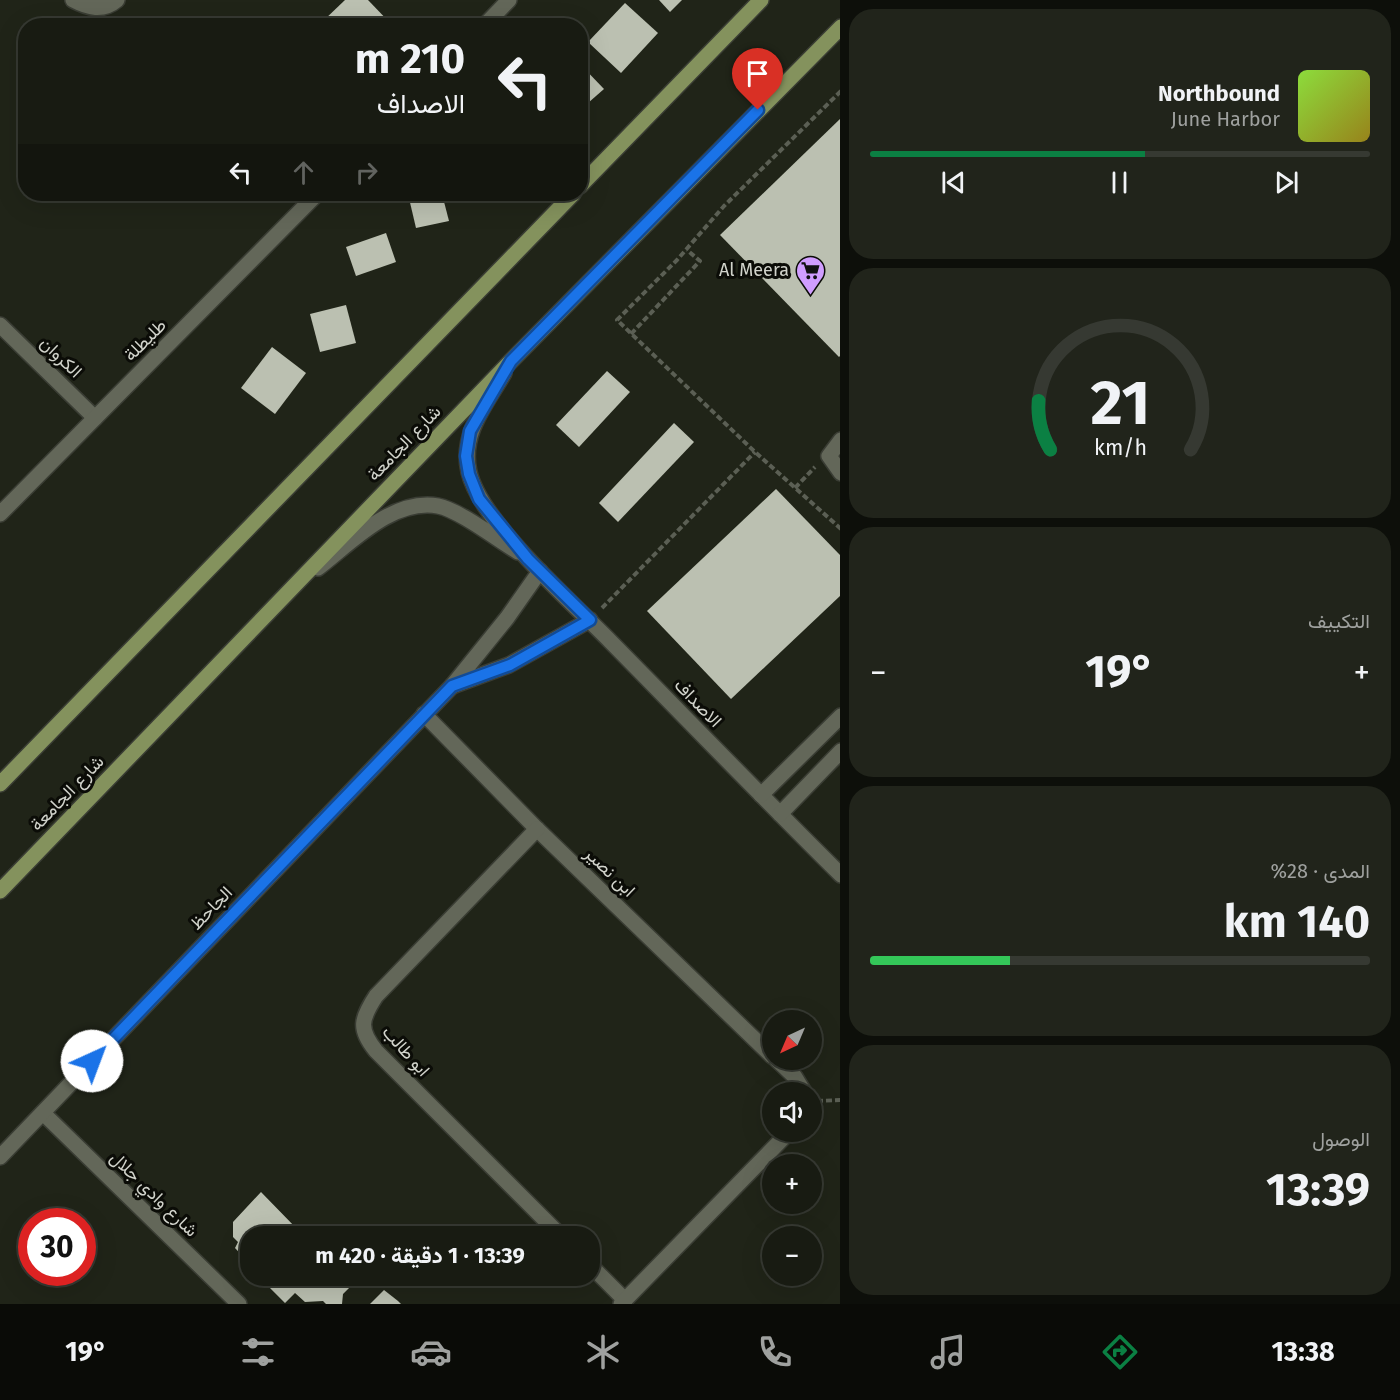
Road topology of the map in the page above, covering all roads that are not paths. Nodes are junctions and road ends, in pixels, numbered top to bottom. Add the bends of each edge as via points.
1 (74, 0) edge
2 (117, 0) edge
3 (509, 0) edge
4 (760, 0) edge
5 (492, 18) edge
6 (840, 27) edge
7 (588, 178) edge
8 (310, 201) edge
9 (566, 201) edge
10 (0, 325) edge
11 (511, 361) junction
12 (95, 418) junction
13 (835, 445) edge
14 (840, 473) edge
15 (0, 514) edge
16 (528, 559) junction
17 (540, 571) junction
18 (293, 587) junction
19 (590, 620) junction
20 (452, 686) junction
21 (424, 714) junction
22 (840, 716) edge
23 (840, 752) edge
24 (0, 784) edge
25 (761, 795) junction
26 (780, 814) junction
27 (537, 829) junction
28 (840, 875) edge
29 (0, 891) edge
30 (762, 1046) edge
31 (787, 1070) edge
32 (798, 1082) edge
33 (43, 1113) junction
34 (779, 1142) edge
35 (0, 1157) edge
36 (551, 1226) edge
37 (600, 1276) edge
38 (623, 1302) edge
39 (238, 1304) edge

1 - 2 street via 85,7 98,8
3 - 5 street
4 - 7 main road
6 - 11 main road, شارع الجامعة
8 - 12 street, طليطلة
9 - 24 main road
10 - 12 street, الكروان
11 - 16 street, الاصداف via 470,431 466,456 479,499
11 - 18 main road, شارع الجامعة
12 - 15 street, طليطلة
13 - 14 street via 829,459
16 - 17 street, الاصداف
16 - 18 street, الاصداف via 453,512 439,506 421,506 381,520
17 - 19 street, الاصداف
17 - 20 street, الجاحظ
18 - 29 main road, شارع الجامعة
19 - 20 street, الجاحظ via 510,665
19 - 25 street, الاصداف
20 - 21 street, الجاحظ
21 - 27 street, ابن نصير
21 - 33 street, الجاحظ
22 - 25 street
23 - 26 street
25 - 26 street, الاصداف
26 - 28 street, الاصداف
27 - 30 street, ابن نصير
27 - 36 street, ابو طالب via 375,996 363,1026 376,1051
31 - 32 street, ابن نصير
33 - 35 street, الجاحظ
33 - 39 street, شارع وادي جلال
34 - 38 street
37 - 38 street

